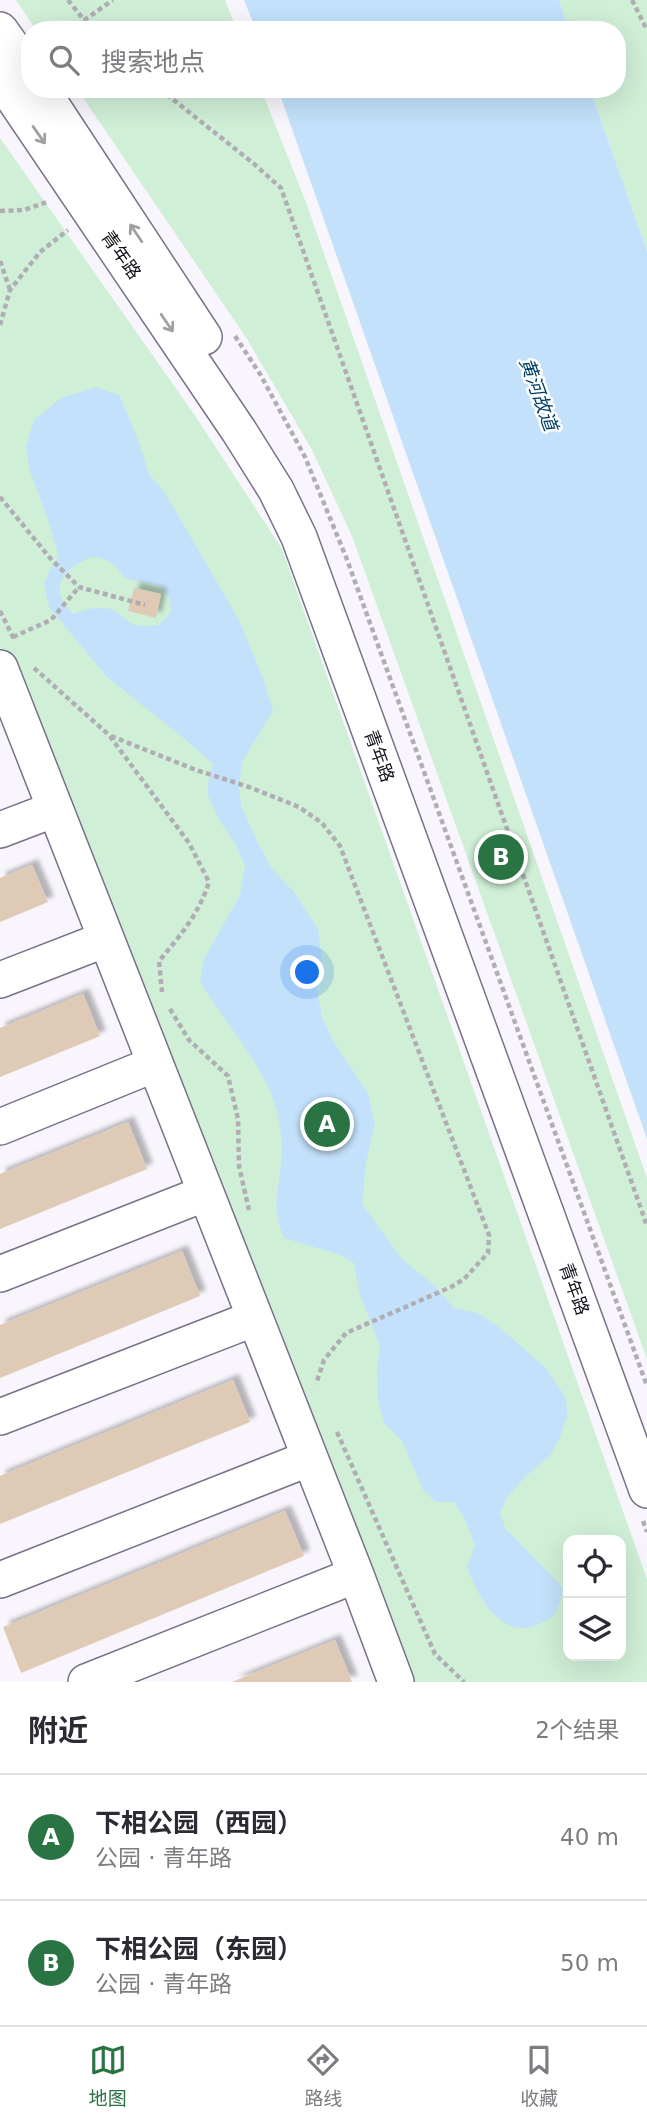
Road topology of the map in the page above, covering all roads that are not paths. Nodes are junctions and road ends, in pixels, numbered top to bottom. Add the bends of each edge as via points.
1 (0, 30) edge
2 (21, 59) edge
3 (0, 78) edge
4 (47, 98) edge
5 (17, 661) edge
6 (55, 809) junction
7 (0, 830) edge
8 (106, 939) junction
9 (0, 980) edge
10 (155, 1064) junction
11 (0, 1127) edge
12 (206, 1193) junction
13 (0, 1274) edge
14 (255, 1318) junction
15 (0, 1417) edge
16 (647, 1442) edge
17 (310, 1458) junction
18 (647, 1490) edge
19 (356, 1575) junction
20 (0, 1580) edge
21 (86, 1682) edge
22 (396, 1682) edge

1 - 2 street
3 -> 18 street, 青年路 via 239,431 299,537
16 -> 4 street, 青年路 via 303,503 177,294
5 - 6 street
6 - 7 street
6 - 8 street
8 - 9 street
8 - 10 street
10 - 11 street
10 - 12 street
12 - 13 street
12 - 14 street
14 - 15 street
14 - 17 street
17 - 19 street
17 - 20 street
19 - 21 street
19 - 22 street

